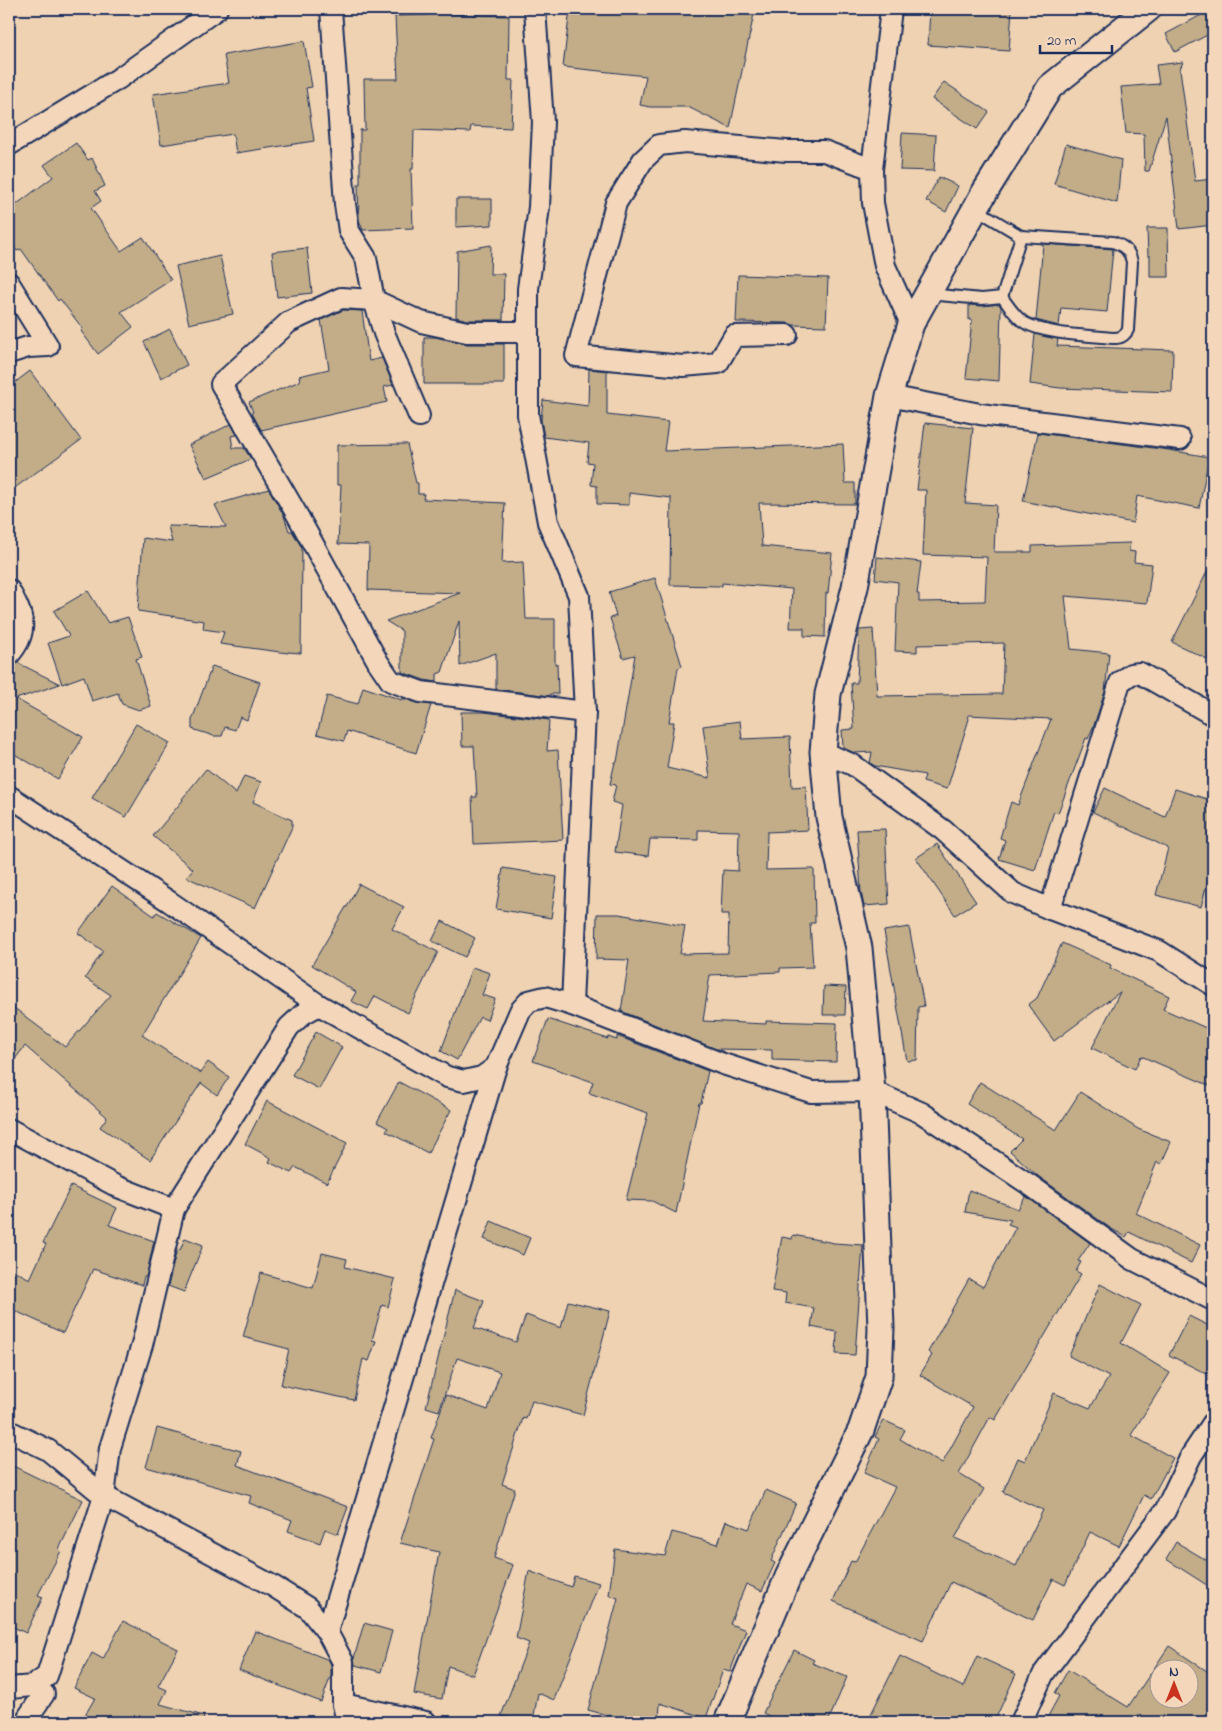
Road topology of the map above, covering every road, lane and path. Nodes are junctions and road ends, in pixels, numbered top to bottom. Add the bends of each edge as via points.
1 (216, 9) edge
2 (331, 9) edge
3 (535, 9) edge
4 (891, 9) edge
5 (1148, 9) edge
6 (9, 145) edge
7 (872, 169) junction
8 (976, 209) junction
9 (1021, 236) junction
10 (9, 283) edge
11 (927, 294) junction
12 (1002, 297) junction
13 (374, 300) junction
14 (911, 324) junction
15 (528, 332) junction
16 (787, 335) dead end
17 (9, 354) edge
18 (889, 396) junction
19 (419, 416) dead end
20 (1180, 439) dead end
21 (9, 590) edge
22 (9, 655) edge
23 (585, 712) junction
24 (1213, 715) edge
25 (823, 752) junction
26 (9, 796) edge
27 (1050, 909) junction
28 (1213, 985) edge
29 (318, 1004) junction
30 (572, 1004) junction
31 (496, 1067) junction
32 (872, 1091) junction
33 (9, 1129) edge
34 (174, 1209) junction
35 (1213, 1300) edge
36 (1213, 1423) edge
37 (9, 1431) edge
38 (104, 1496) junction
39 (327, 1632) junction
40 (33, 1686) junction
41 (9, 1688) edge
42 (345, 1713) edge
43 (28, 1722) edge
44 (426, 1722) edge
45 (727, 1722) edge
46 (1021, 1722) edge

1 - 6 street via 118,79
2 - 13 street via 345,204 349,231 366,258
3 - 15 street via 543,122 539,207 528,289
4 - 7 street
5 - 8 street via 1050,88
7 - 14 street via 873,203 885,266
7 - 16 street via 824,152 685,142 659,145 642,160 616,203 576,356 683,366 718,363 734,336
8 - 9 lane
8 - 11 street
9 - 12 lane
9 - 12 lane via 1113,242 1122,246 1132,262 1128,330 1125,335 1113,338 1052,331 1024,322
10 - 17 street via 48,346 28,347
11 - 12 lane via 982,299
11 - 14 street
13 - 15 street via 421,322 467,332
13 - 19 street via 384,333
13 - 23 street via 340,298 289,322 221,384 391,681 421,692
14 - 18 street
15 - 23 street via 528,415 548,522 579,596
18 - 20 street via 980,414
18 - 25 street via 855,587 828,694
21 - 22 street via 23,622 18,645
23 - 30 street
24 - 27 street via 1140,673 1131,674 1120,682
25 - 27 street via 853,765 943,830 1013,892
25 - 32 street via 830,817 860,948
26 - 29 street
27 - 28 street via 1159,951
29 - 31 street via 447,1077 464,1081 482,1077
29 - 34 street via 289,1026
30 - 31 street via 545,996 530,1000 520,1011
30 - 32 street via 723,1064 811,1092
31 - 39 street
32 - 35 street via 922,1113 1030,1185 1132,1259
32 - 45 street via 881,1328 879,1377 861,1430 788,1577
33 - 34 street via 118,1187
34 - 38 street via 142,1345 110,1448
36 - 46 street via 1191,1456 1165,1511 1044,1673
37 - 38 street via 48,1450
38 - 39 street via 273,1586 308,1608
38 - 40 street via 47,1676
39 - 42 street via 343,1662
40 - 41 street
40 - 43 street via 44,1694
42 - 44 street

